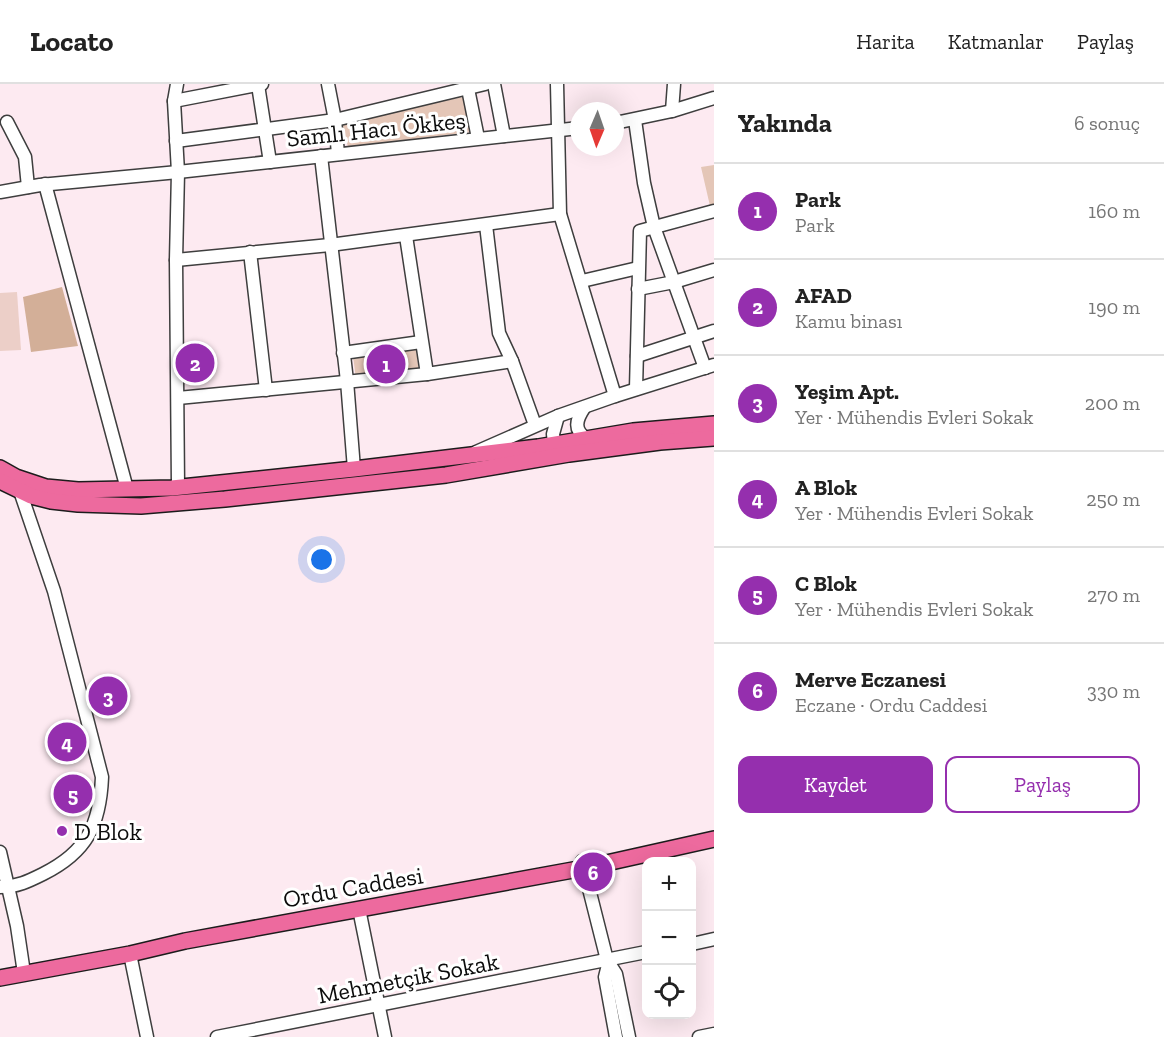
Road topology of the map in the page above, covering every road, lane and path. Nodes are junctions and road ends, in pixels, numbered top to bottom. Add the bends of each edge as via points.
1 (177, 84) edge
2 (328, 84) edge
3 (485, 84) edge
4 (494, 84) edge
5 (557, 84) edge
6 (674, 84) edge
7 (260, 85) edge
8 (468, 86) edge
9 (714, 98) edge
10 (174, 101) junction
11 (672, 111) junction
12 (335, 120) junction
13 (635, 120) junction
14 (7, 122) dead end
15 (624, 122) edge
16 (266, 129) junction
17 (570, 129) edge
18 (559, 130) junction
19 (504, 136) junction
20 (478, 138) junction
21 (176, 141) junction
22 (338, 154) junction
23 (321, 156) junction
24 (270, 162) junction
25 (178, 172) junction
26 (45, 184) junction
27 (28, 187) junction
28 (0, 192) edge
29 (714, 211) edge
30 (560, 214) junction
31 (486, 225) junction
32 (654, 227) junction
33 (406, 236) junction
34 (330, 245) junction
35 (250, 252) junction
36 (176, 260) junction
37 (638, 268) junction
38 (714, 270) edge
39 (582, 281) junction
40 (674, 282) junction
41 (638, 289) junction
42 (714, 331) edge
43 (693, 336) junction
44 (422, 342) junction
45 (343, 352) junction
46 (637, 356) junction
47 (512, 361) junction
48 (710, 366) edge
49 (427, 374) junction
50 (346, 381) junction
51 (636, 389) junction
52 (266, 390) junction
53 (615, 396) junction
54 (178, 398) junction
55 (584, 408) junction
56 (558, 416) junction
57 (714, 424) edge
58 (535, 425) junction
59 (714, 438) edge
60 (587, 439) junction
61 (555, 450) junction
62 (466, 456) junction
63 (0, 468) edge
64 (354, 470) junction
65 (0, 481) edge
66 (178, 487) junction
67 (127, 489) junction
68 (20, 491) junction
69 (714, 833) edge
70 (714, 839) edge
71 (0, 852) edge
72 (583, 864) junction
73 (4, 887) edge
74 (359, 909) junction
75 (714, 939) edge
76 (696, 943) edge
77 (642, 953) edge
78 (130, 954) junction
79 (607, 963) junction
80 (0, 970) edge
81 (23, 970) junction
82 (0, 978) edge
83 (379, 1005) junction
84 (714, 1034) edge
85 (147, 1037) edge
86 (217, 1037) edge
87 (386, 1037) edge
88 (616, 1037) edge
89 (628, 1037) edge
90 (699, 1037) edge

1 - 10 street
2 - 12 street
3 - 8 street
4 - 19 street
5 - 18 street
6 - 11 street
7 - 10 street
7 - 16 street
8 - 12 street
8 - 20 street
9 - 11 street
10 - 21 street
11 - 13 street
12 - 16 street
12 - 22 street
13 - 15 street
13 - 32 street
14 - 27 street via 25,157
16 - 21 street
16 - 24 street
17 - 18 street, Samlı Hacı Ökkeş
18 - 19 street, Samlı Hacı Ökkeş
18 - 30 street
19 - 20 street, Samlı Hacı Ökkeş
20 - 22 street, Samlı Hacı Ökkeş
21 - 25 street
22 - 23 street, Samlı Hacı Ökkeş
23 - 24 street, Samlı Hacı Ökkeş
23 - 34 street
24 - 25 street, Samlı Hacı Ökkeş
25 - 26 street, Samlı Hacı Ökkeş
25 - 36 street
26 - 27 street, Samlı Hacı Ökkeş
26 - 67 street
27 - 28 street, Samlı Hacı Ökkeş
29 - 32 street
30 - 31 street
30 - 39 street
31 - 33 street
31 - 47 street via 499,333
32 - 37 street via 640,231
32 - 40 street
33 - 34 street
33 - 44 street
34 - 35 street
34 - 45 street
35 - 36 street
35 - 52 street
36 - 54 street
37 - 39 street
37 - 41 street
38 - 40 street
39 - 53 street
40 - 41 street
40 - 43 street
41 - 46 street
42 - 43 street
43 - 46 street
43 - 48 street
44 - 45 street
44 - 49 street
45 - 50 street
46 - 51 street
47 - 49 street
47 - 58 street
48 - 51 street
49 - 50 street
50 - 52 street
50 - 64 street
51 - 53 street
52 - 54 street
53 - 55 street
54 - 66 street
55 - 56 street
55 - 60 street via 576,424
56 - 58 street
56 - 61 street via 553,434
57 - 60 main road
58 - 62 street
59 - 61 main road
60 - 61 main road
61 - 62 main road
61 - 68 main road via 446,475 141,506 51,501
62 - 64 main road
63 - 67 main road via 46,487
64 - 66 main road
65 - 68 main road
66 - 67 main road
68 - 73 street via 54,591 102,777 97,814 88,838 74,856 21,885
69 - 72 main road, Ordu Caddesi
70 - 72 main road, Ordu Caddesi
71 - 73 street
72 - 74 main road, Ordu Caddesi
72 - 79 street
72 - 81 main road, Ordu Caddesi via 179,933
73 - 81 street via 17,926
74 - 78 main road, Ordu Caddesi
74 - 83 street
75 - 76 street
77 - 79 street, Mehmetçik Sokak
78 - 81 main road, Ordu Caddesi
78 - 85 street
79 - 83 street, Mehmetçik Sokak
79 - 88 street via 605,977
79 - 89 street via 616,974
80 - 81 main road, Ordu Caddesi
81 - 82 main road, Ordu Caddesi
83 - 86 street, Mehmetçik Sokak
83 - 87 street
84 - 90 street

